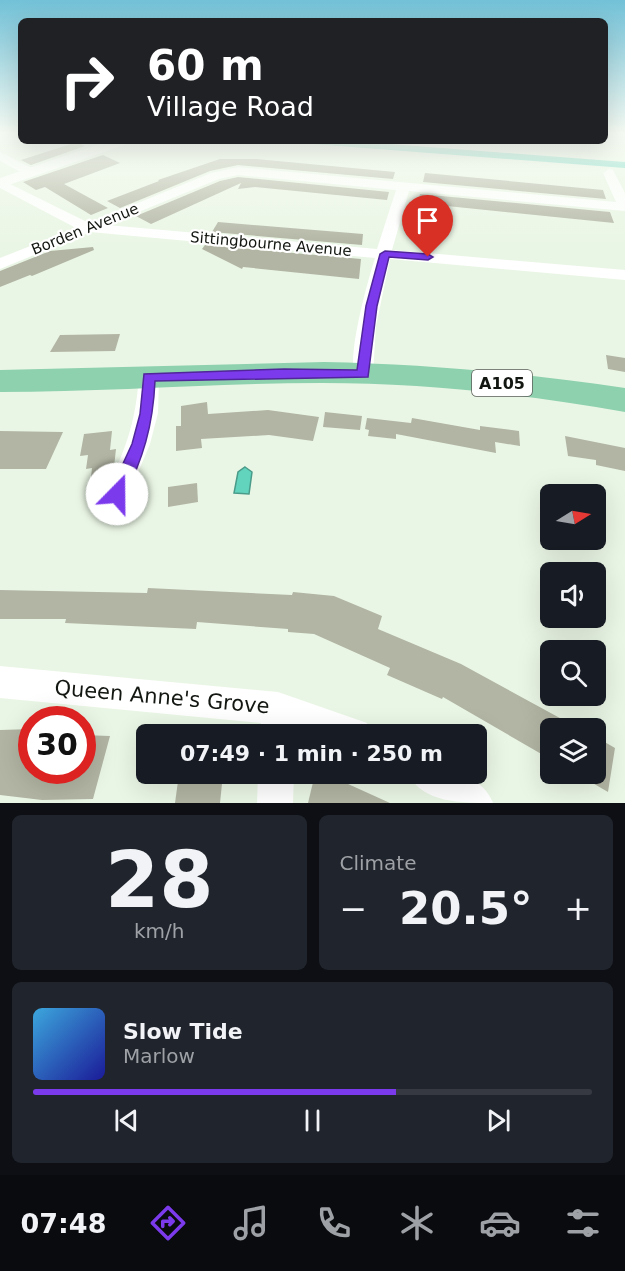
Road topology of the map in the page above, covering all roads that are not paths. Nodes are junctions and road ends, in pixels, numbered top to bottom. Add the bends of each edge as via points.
1 (26, 170) edge
2 (42, 170) edge
3 (609, 173) dead end
4 (32, 174) junction
5 (0, 183) edge
6 (404, 185) junction
7 (625, 206) edge
8 (88, 228) junction
9 (385, 254) junction
10 (0, 264) edge
11 (625, 275) edge
12 (363, 374) junction
13 (149, 377) junction
14 (0, 381) edge
15 (625, 400) edge
16 (117, 494) dead end
17 (0, 682) edge
18 (278, 722) edge
19 (276, 784) edge
20 (443, 784) edge
21 (275, 803) edge
22 (475, 803) edge

1 - 4 street
2 - 4 street
3 - 7 street
4 - 5 street
5 - 8 street, Sittingbourne Avenue
6 - 7 street, Borden Avenue
6 - 8 street, Borden Avenue via 238,171 215,176
6 - 9 street
8 - 9 street, Sittingbourne Avenue
8 - 10 street, Borden Avenue
9 - 11 street, Sittingbourne Avenue
9 - 12 street via 371,306
12 - 13 main road, A105
12 - 15 main road, A105 via 498,382
13 - 14 main road, A105
13 - 16 street via 147,414 139,444
17 - 18 street, Queen Anne's Grove
19 - 21 street
20 - 22 street

